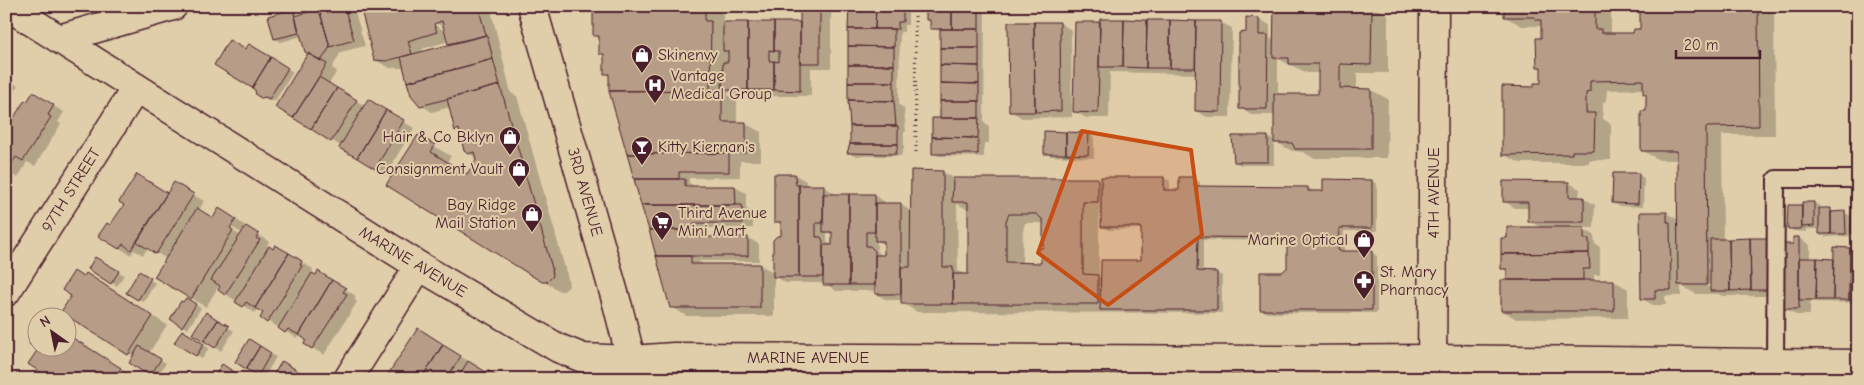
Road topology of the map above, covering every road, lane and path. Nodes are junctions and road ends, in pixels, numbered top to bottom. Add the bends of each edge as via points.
1 (7, 6) edge
2 (173, 6) edge
3 (532, 6) edge
4 (915, 6) edge
5 (1434, 6) edge
6 (59, 39) junction
7 (136, 88) junction
8 (916, 154) dead end
9 (1858, 179) edge
10 (419, 266) junction
11 (6, 292) edge
12 (1774, 364) junction
13 (1858, 364) edge
14 (634, 369) edge
15 (937, 369) edge
16 (1432, 369) edge
17 (1287, 370) edge
18 (348, 379) edge

1 - 6 street, MARINE AVENUE
2 - 6 street
3 - 14 street, 3RD AVENUE
4 - 8 path
5 - 16 street, 4TH AVENUE
6 - 7 street, MARINE AVENUE
7 - 10 street, MARINE AVENUE
7 - 11 street, 97TH STREET
9 - 12 lane via 1776,179
10 - 14 street, MARINE AVENUE via 558,348 583,358
10 - 18 street
12 - 13 street, MARINE AVENUE
12 - 16 street, MARINE AVENUE
14 - 15 street, MARINE AVENUE via 674,357
15 - 17 street, MARINE AVENUE
16 - 17 street, MARINE AVENUE

